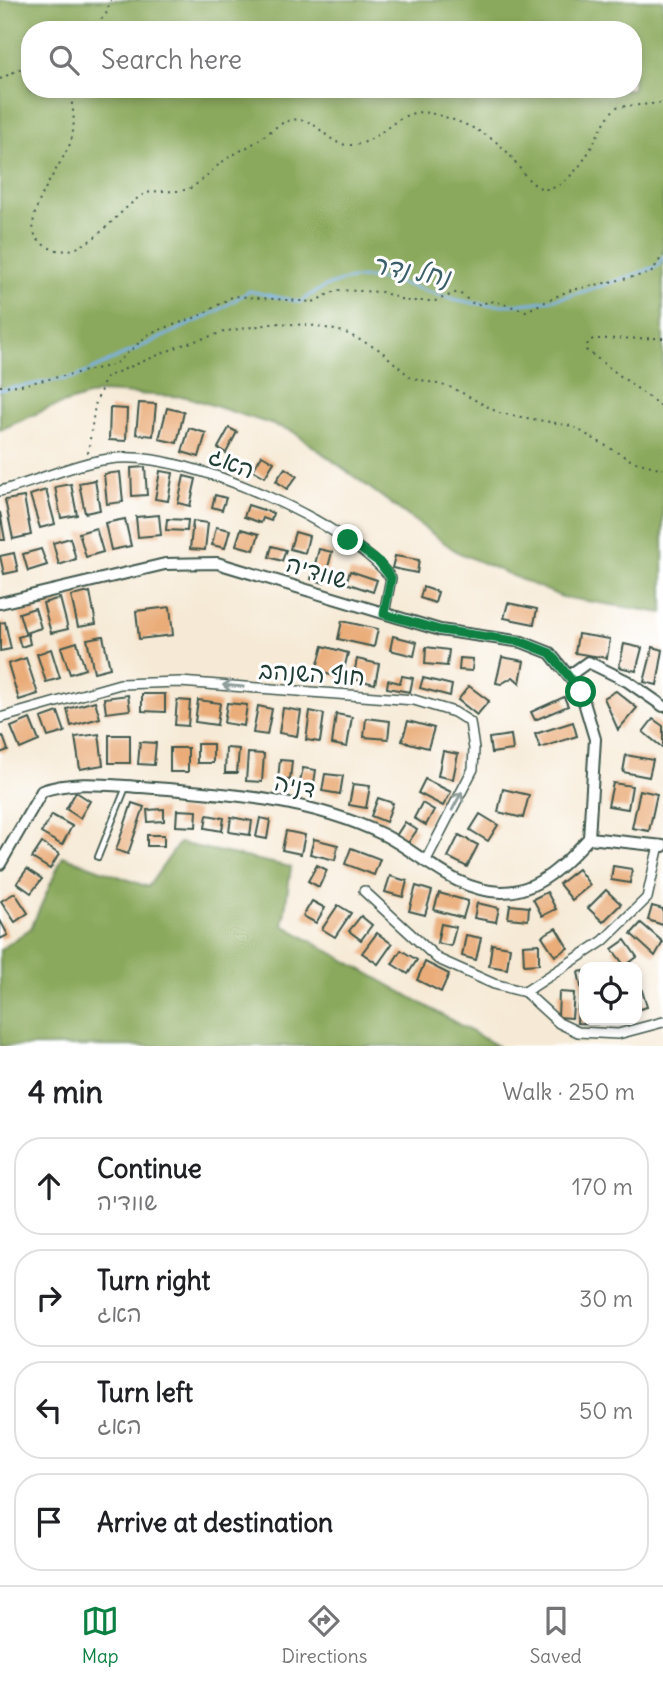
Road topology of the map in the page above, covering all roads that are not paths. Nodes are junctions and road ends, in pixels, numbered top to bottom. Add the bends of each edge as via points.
1 (0, 491) edge
2 (0, 603) edge
3 (384, 614) junction
4 (570, 675) junction
5 (663, 706) edge
6 (0, 718) edge
7 (126, 786) junction
8 (589, 838) junction
9 (661, 846) edge
10 (98, 857) dead end
11 (425, 862) junction
12 (0, 864) edge
13 (364, 891) dead end
14 (525, 992) junction
15 (663, 1023) edge

1 - 3 street, האג via 117,458 143,457 189,466 282,504 379,562 391,578
2 - 3 street, שוודיה via 165,564 195,562 236,568
3 - 4 street, שוודיה via 440,630 522,642 550,653
4 - 5 street via 588,662
4 - 8 street, שוודיה via 581,692 595,739
11 -> 6 street, חוף השנהב via 473,769 470,722 454,712 414,700 180,682 120,684
7 - 10 lane
7 - 11 street, דניה via 293,804 344,817 386,836
7 - 12 street, דניה via 58,786 42,792
8 - 9 street
8 - 11 street, דניה via 560,869 531,886 502,892 446,877
9 - 14 street via 648,898 603,941
13 - 14 street via 438,959 494,984
14 - 15 street via 559,1023 578,1032 618,1034

